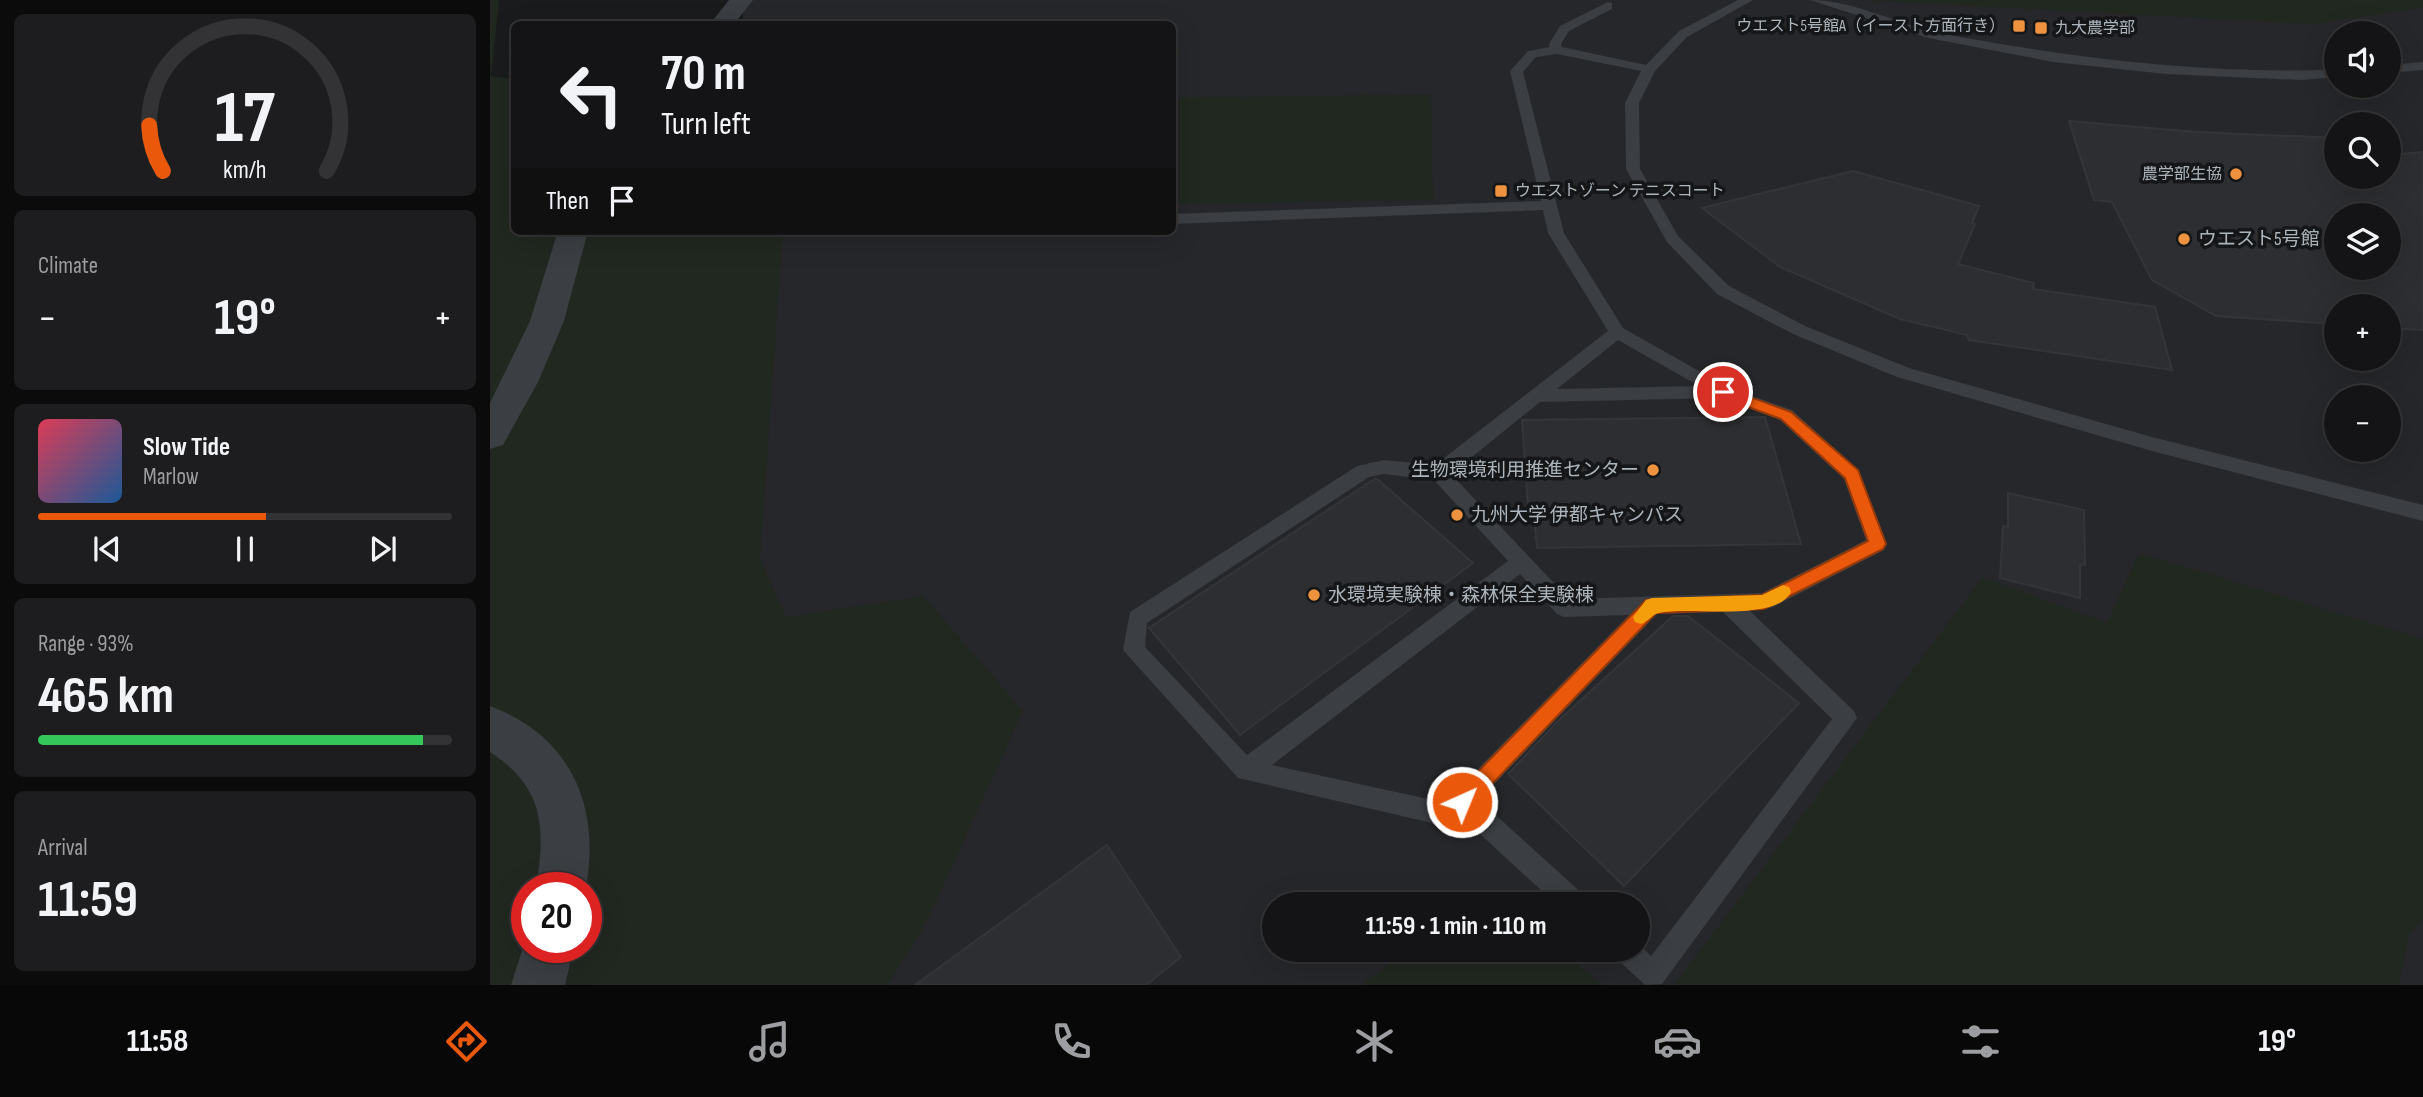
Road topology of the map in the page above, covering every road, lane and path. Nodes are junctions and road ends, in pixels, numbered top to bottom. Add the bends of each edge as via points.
1 (741, 0) edge
2 (1623, 0) edge
3 (1747, 0) edge
4 (1816, 0) edge
5 (1604, 3) edge
6 (724, 21) edge
7 (1557, 50) junction
8 (2423, 66) edge
9 (2401, 68) edge
10 (1649, 69) junction
11 (2324, 74) edge
12 (1548, 205) junction
13 (1176, 219) edge
14 (572, 235) edge
15 (1617, 332) junction
16 (1723, 392) junction
17 (1533, 396) junction
18 (490, 435) edge
19 (1439, 473) junction
20 (2423, 513) edge
21 (1521, 562) junction
22 (1728, 603) junction
23 (1652, 606) junction
24 (490, 727) edge
25 (1246, 770) junction
26 (1485, 823) junction
27 (564, 872) edge
28 (1562, 892) edge
29 (1639, 962) edge
30 (544, 963) edge
31 (538, 985) edge

1 - 6 street
2 - 5 lane
3 - 10 lane via 1683,34
4 - 11 lane via 1932,35 2053,58 2166,69
5 - 7 lane via 1564,29 1555,44
7 - 10 lane
7 - 12 lane via 1532,54 1516,72
8 - 9 lane
10 - 20 lane via 1632,103 1633,169 1672,239 1723,290 1800,330 1903,373 2151,444
12 - 13 lane
12 - 15 lane via 1556,233
14 - 18 street via 547,321
15 - 16 lane
15 - 17 lane
16 - 17 lane
16 - 22 lane via 1786,415 1852,475 1877,544 1764,602
17 - 19 lane
19 - 21 lane
19 - 25 lane via 1384,467 1364,471 1137,618 1134,650
21 - 23 lane via 1564,608
21 - 25 lane
22 - 23 lane
22 - 29 lane via 1846,718 1653,975
23 - 26 lane via 1462,802
24 - 27 street via 542,766 564,810
25 - 26 lane
26 - 28 lane
30 - 31 street

